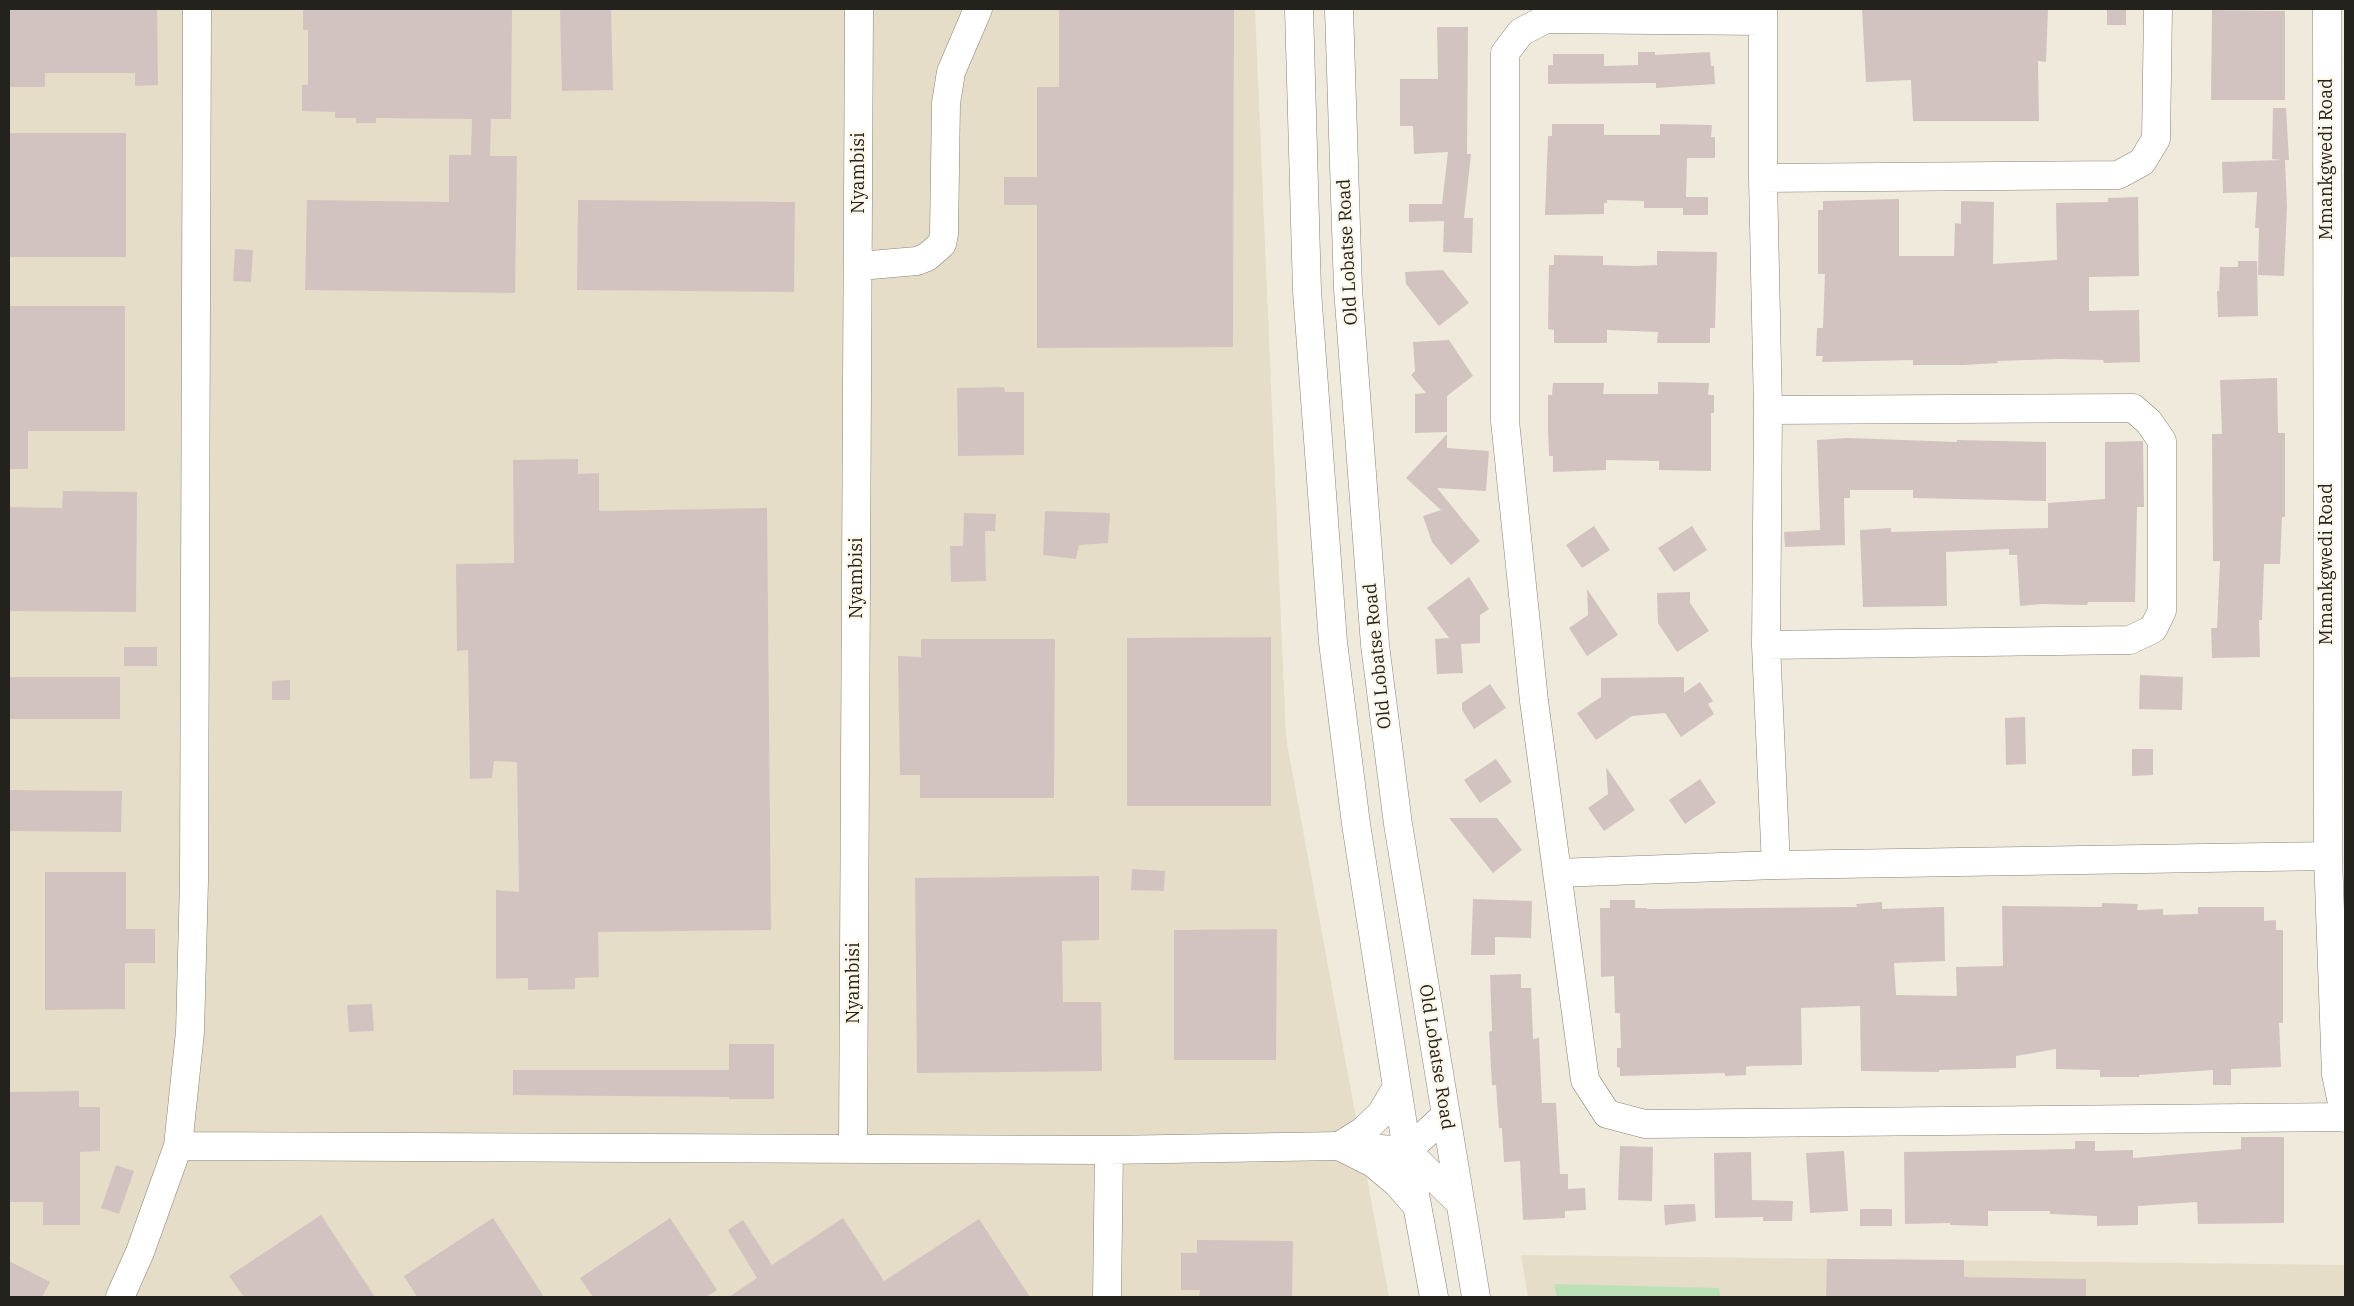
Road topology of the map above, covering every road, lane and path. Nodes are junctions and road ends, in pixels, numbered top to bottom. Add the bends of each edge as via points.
1 (197, 9) edge
2 (859, 9) edge
3 (978, 9) edge
4 (1299, 9) edge
5 (1338, 9) edge
6 (2158, 9) edge
7 (2327, 9) edge
8 (1763, 15) edge
9 (1763, 178) junction
10 (2336, 200) edge
11 (858, 266) junction
12 (1768, 410) junction
13 (1766, 645) junction
14 (2328, 856) junction
15 (1776, 865) junction
16 (1557, 873) junction
17 (1397, 1086) junction
18 (1446, 1115) junction
19 (2345, 1118) edge
20 (178, 1146) junction
21 (1340, 1146) junction
22 (853, 1148) junction
23 (1109, 1150) junction
24 (1407, 1151) junction
25 (1459, 1202) junction
26 (1417, 1206) junction
27 (120, 1297) edge
28 (1107, 1297) edge
29 (1434, 1297) edge
30 (1476, 1297) edge

1 - 20 street via 194,881 190,1032
2 - 11 street, Nyambisi
3 - 11 street via 951,72 946,103 942,244 917,261
4 - 17 street via 1306,291 1334,642 1356,824
5 - 18 street, Old Lobatse Road via 1348,289 1375,645 1398,824
6 - 9 street via 2156,139 2142,162 2118,175
7 - 10 street, Mmankgwedi Road
8 - 9 street
8 - 16 street via 1546,19 1521,32 1505,53 1505,421 1534,701
9 - 12 street
10 - 14 street, Mmankgwedi Road
11 - 22 street, Nyambisi
12 - 13 street
12 - 13 street via 2133,408 2149,422 2162,441 2162,611 2153,629 2130,640
13 - 15 street
14 - 15 street
14 - 19 street, Mmankgwedi Road via 2336,1074
15 - 16 street
16 - 19 street via 1584,1080 1606,1114 1645,1124
17 - 21 street via 1380,1114 1363,1131
17 - 24 street
18 - 24 street
18 - 25 street, Old Lobatse Road
20 - 22 street
20 - 27 street via 140,1252
21 - 23 street
21 - 24 street
21 - 26 street via 1373,1163 1397,1182
22 - 23 street
23 - 28 street
24 - 25 street
24 - 26 street
25 - 30 street, Old Lobatse Road
26 - 29 street

